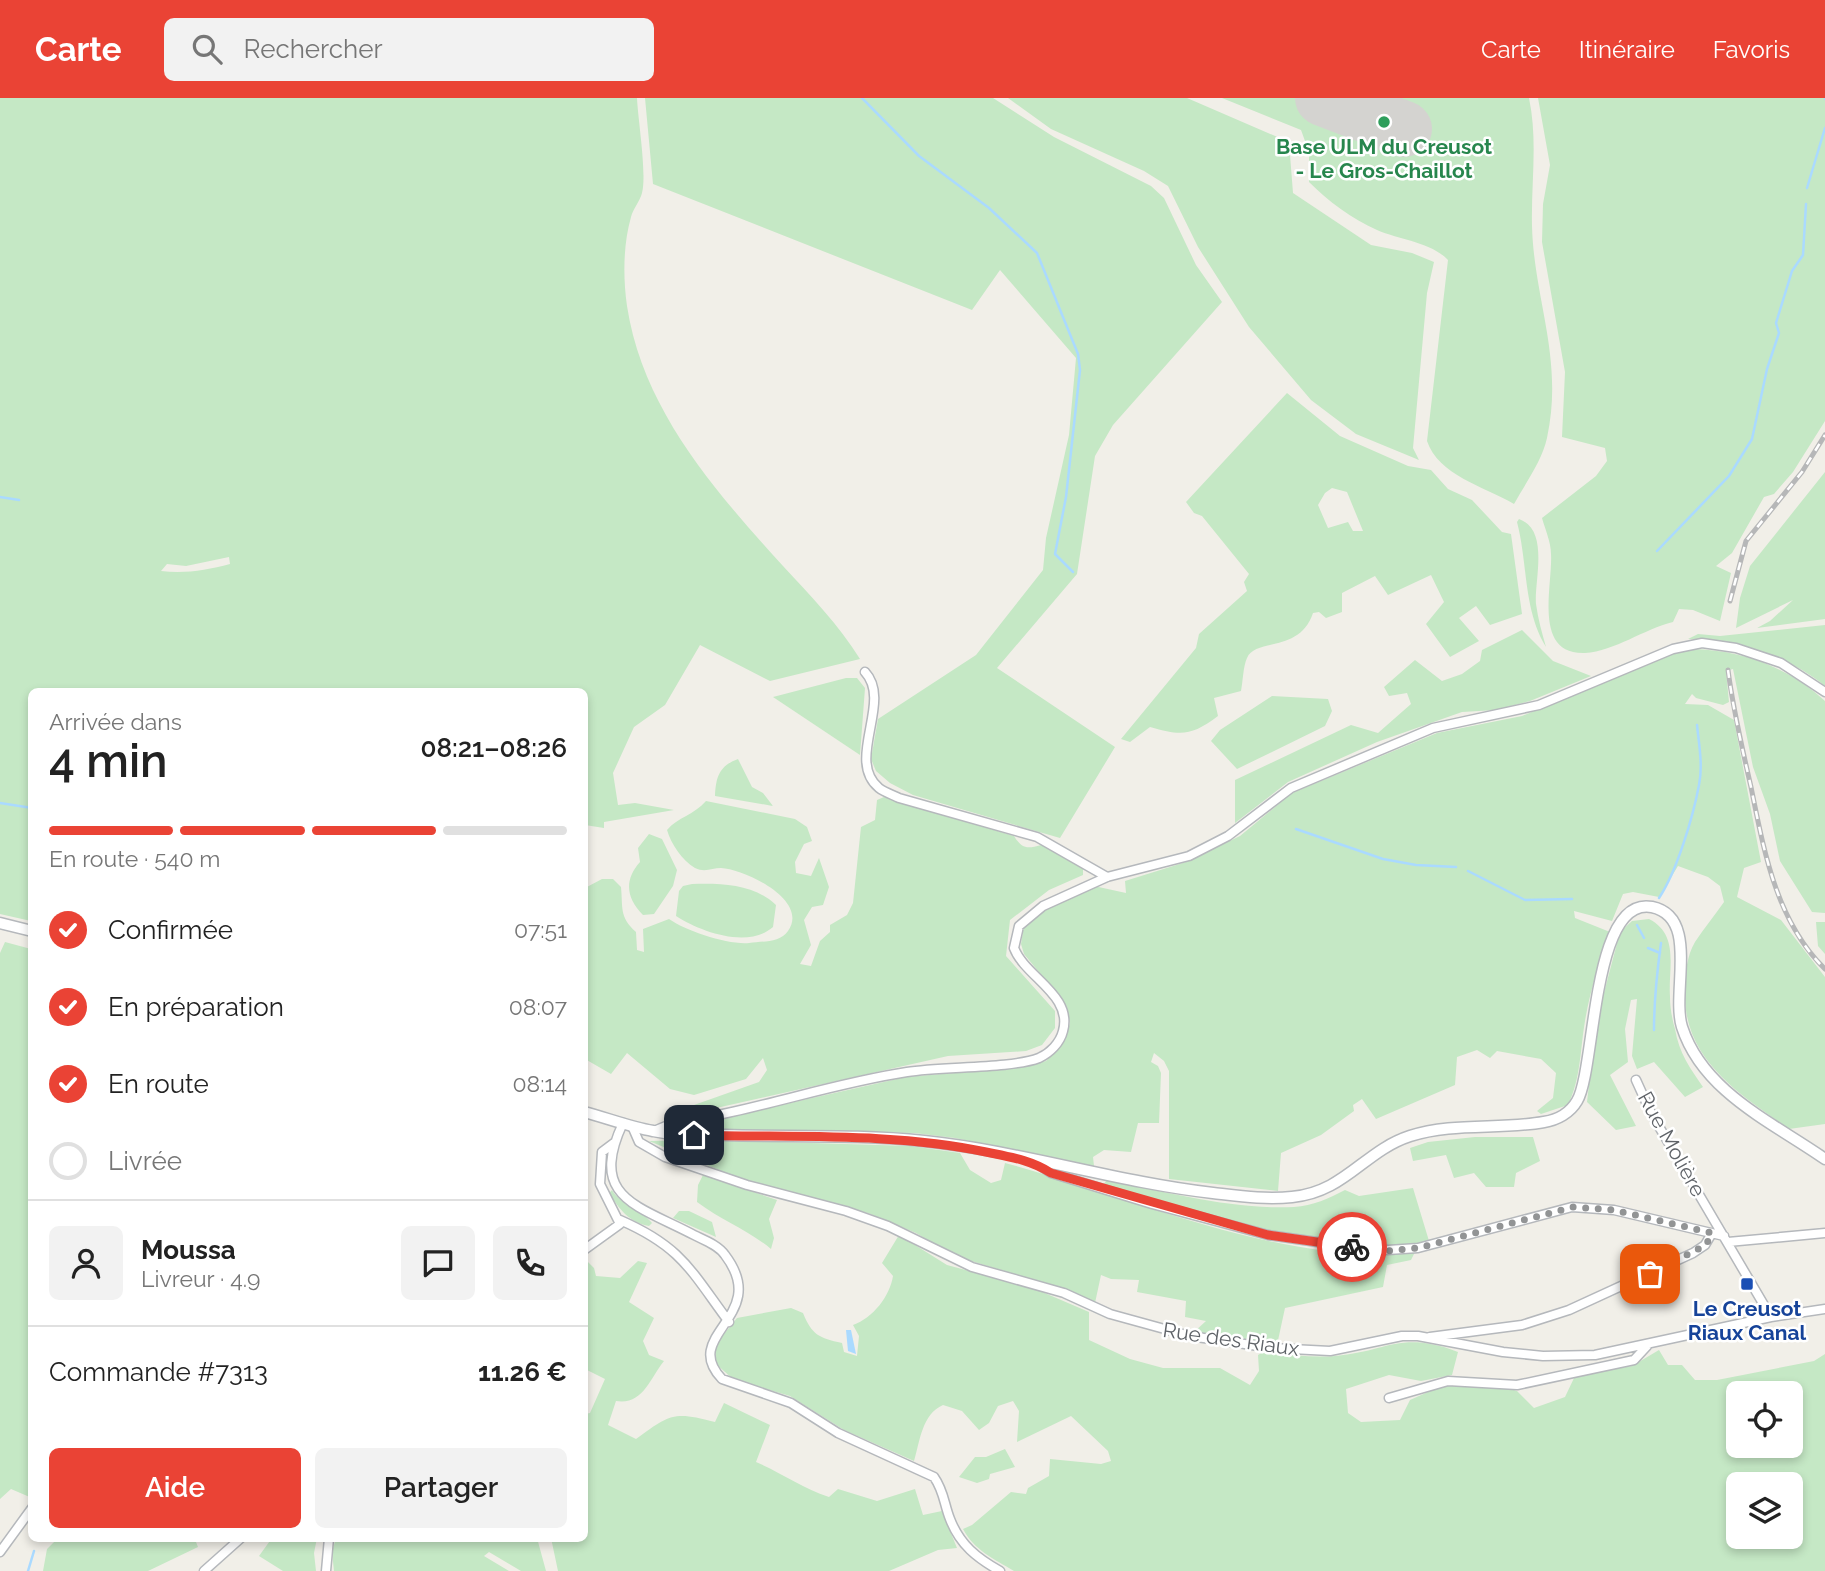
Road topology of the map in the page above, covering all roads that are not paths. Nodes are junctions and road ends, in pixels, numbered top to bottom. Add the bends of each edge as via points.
1 (865, 672) dead end
2 (1825, 692) edge
3 (1107, 877) junction
4 (0, 923) edge
5 (28, 930) edge
6 (1636, 1080) dead end
7 (588, 1113) edge
8 (627, 1124) junction
9 (654, 1132) junction
10 (614, 1142) junction
11 (1825, 1159) edge
12 (1033, 1161) junction
13 (620, 1220) junction
14 (1712, 1233) junction
15 (1825, 1233) edge
16 (1726, 1239) junction
17 (588, 1247) edge
18 (1825, 1309) edge
19 (1771, 1317) junction
20 (729, 1322) junction
21 (1427, 1337) junction
22 (1647, 1346) junction
23 (1389, 1398) dead end
24 (28, 1514) edge
25 (237, 1542) edge
26 (329, 1542) edge
27 (0, 1552) edge
28 (204, 1571) edge
29 (326, 1571) edge
30 (1000, 1571) edge

1 - 3 street via 871,678 874,704 867,764 879,788 899,798 1037,837
2 - 3 street via 1766,657 1718,644 1691,644 1539,705 1433,728 1291,788 1228,836 1189,856
3 - 9 street via 1043,906 1019,926 1014,948 1017,956 1061,1005 1064,1018 1059,1042 1048,1054 1019,1062 906,1072 673,1123
4 - 5 street
6 - 16 street, Rue Molière
7 - 8 street
8 - 9 street
8 - 10 street
8 - 21 street, Rue des Riaux via 639,1142 665,1157 766,1191 846,1211 972,1266 1064,1293 1159,1329 1272,1348 1321,1351 1402,1336
9 - 12 street via 924,1141
10 - 13 street via 602,1152 600,1184
10 - 20 street via 609,1173 620,1193 711,1244 736,1273 738,1293
11 - 12 street via 1731,1095 1702,1066 1678,1013 1681,935 1667,914 1644,907 1633,909 1616,930 1591,1020 1582,1088 1577,1102 1556,1119 1414,1134 1378,1151 1335,1185 1286,1198 1188,1190
12 - 14 street via 1051,1173 1191,1214 1268,1235 1345,1247 1418,1248 1573,1207 1614,1210
13 - 17 street
13 - 20 street via 686,1261
14 - 16 street
14 - 21 street via 1706,1245 1693,1254 1569,1310 1522,1325
15 - 16 street
16 - 19 street, Rue Molière
18 - 19 street, Rue des Riaux
19 - 22 street, Rue des Riaux
20 - 30 street via 716,1334 710,1350 722,1379 791,1403 838,1433 934,1477 968,1551
21 - 22 street, Rue des Riaux via 1470,1348 1543,1356 1595,1355
22 - 23 street via 1634,1360 1517,1385 1448,1381
24 - 27 street
25 - 28 street
26 - 29 street

